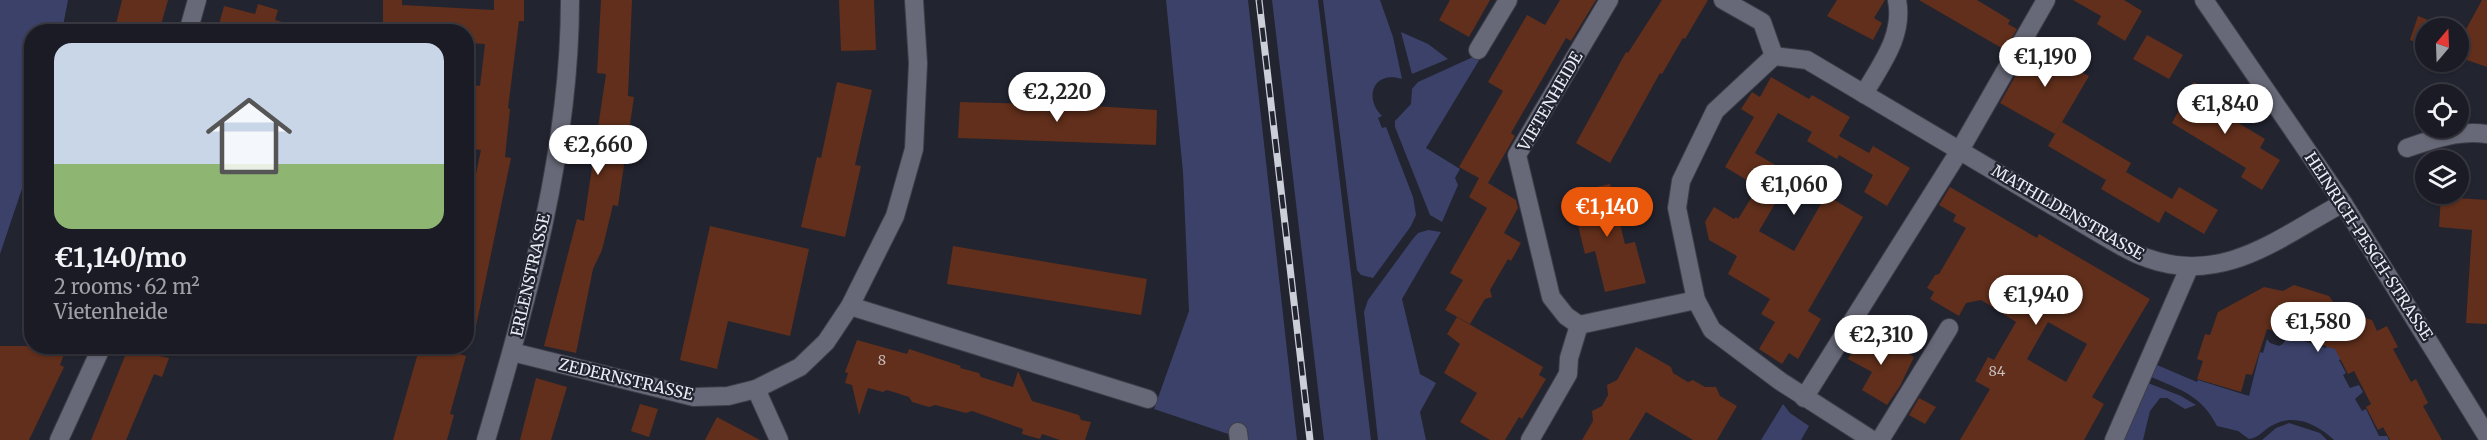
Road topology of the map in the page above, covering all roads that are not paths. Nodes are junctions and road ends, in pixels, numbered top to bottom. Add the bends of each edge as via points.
1 (196, 0) edge
2 (570, 0) edge
3 (914, 0) edge
4 (1508, 0) edge
5 (1609, 0) edge
6 (1724, 0) edge
7 (1897, 0) edge
8 (2046, 0) edge
9 (2204, 0) edge
10 (190, 24) edge
11 (1478, 50) dead end
12 (1774, 56) junction
13 (1864, 94) junction
14 (2487, 134) edge
15 (2408, 148) dead end
16 (1960, 150) junction
17 (2343, 203) junction
18 (2189, 268) junction
19 (1696, 300) junction
20 (849, 306) junction
21 (1579, 325) junction
22 (1949, 328) dead end
23 (512, 352) junction
24 (98, 354) edge
25 (756, 389) junction
26 (1804, 398) junction
27 (1148, 399) dead end
28 (2487, 436) edge
29 (59, 440) edge
30 (486, 440) edge
31 (779, 440) edge
32 (1530, 440) edge
33 (1872, 440) edge
34 (1880, 440) edge
35 (2114, 440) edge

1 - 10 street
2 - 23 street, ERLENSTRASSE via 561,128
3 - 20 street, ZEDERNSTRASSE via 918,63 914,149 895,216
4 - 11 street
5 - 21 street, VIETENHEIDE via 1517,155 1551,297
6 - 12 street via 1762,22
7 - 13 street via 1900,16 1894,42
8 - 16 street
9 - 17 street, HEINRICH-PESCH-STRASSE
12 - 13 street, MATHILDENSTRASSE via 1807,60
12 - 19 street via 1715,111 1681,181 1677,208
13 - 16 street, MATHILDENSTRASSE
14 - 15 street via 2474,132 2436,138
16 - 18 street, MATHILDENSTRASSE via 2102,235 2147,258
16 - 26 street
17 - 18 street, MATHILDENSTRASSE via 2251,255
17 - 28 street, HEINRICH-PESCH-STRASSE
18 - 35 street
19 - 21 street
19 - 26 street via 1712,330
20 - 25 street, ZEDERNSTRASSE via 826,342 800,366
20 - 27 street
21 - 32 street via 1568,374
22 - 34 street
23 - 25 street, ZEDERNSTRASSE via 694,397 728,396
23 - 30 street, ERLENSTRASSE
24 - 29 street
25 - 31 street
26 - 33 street

